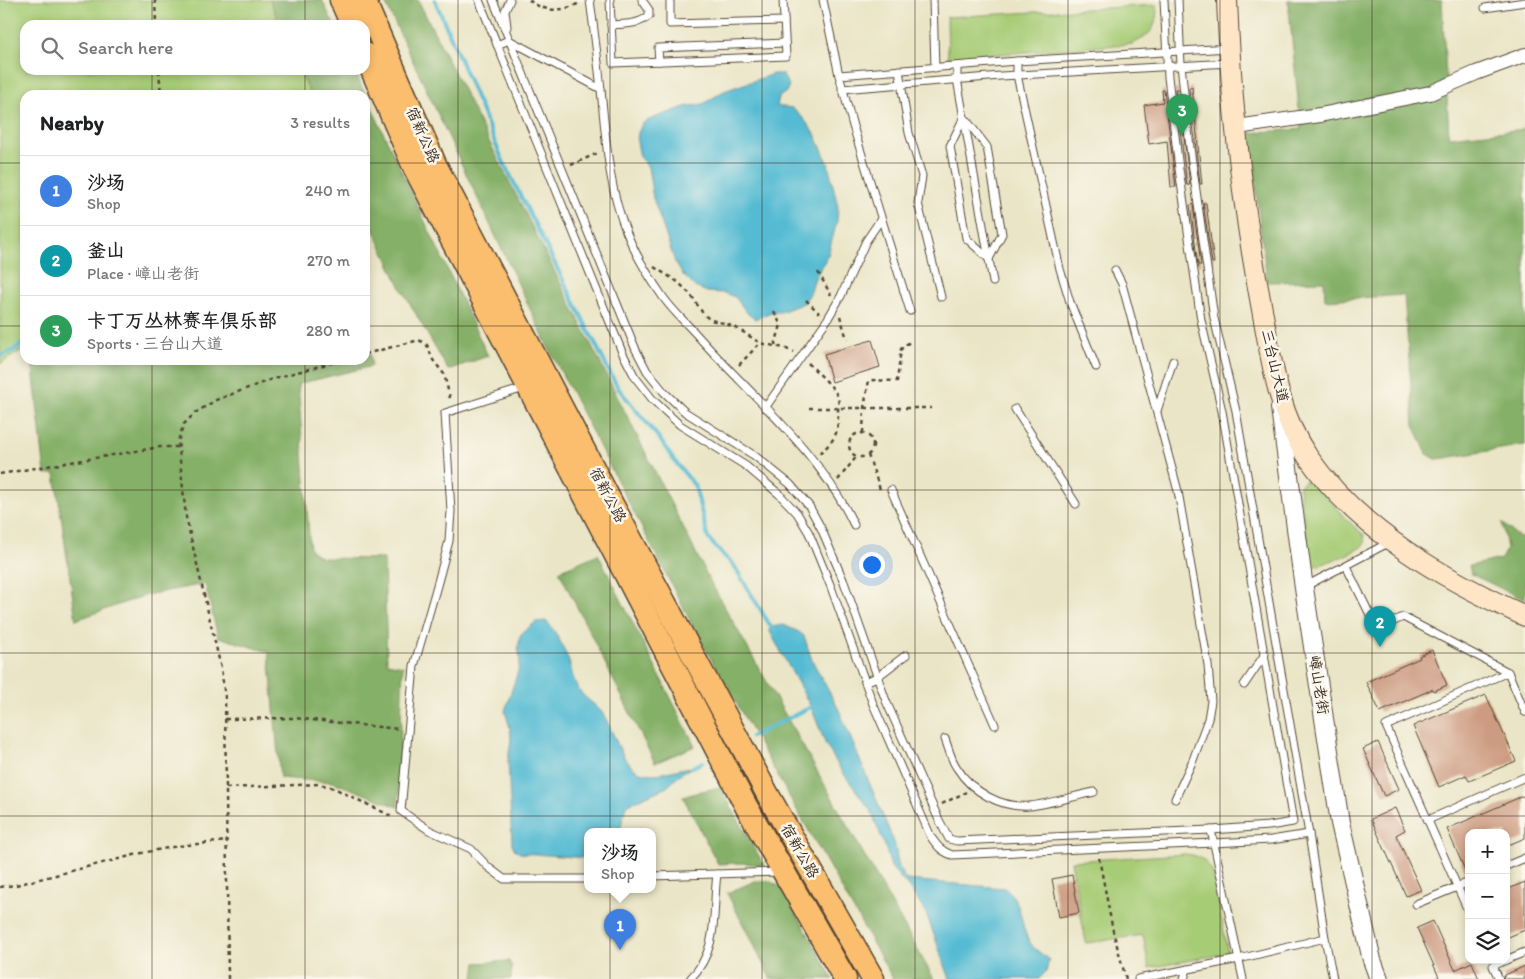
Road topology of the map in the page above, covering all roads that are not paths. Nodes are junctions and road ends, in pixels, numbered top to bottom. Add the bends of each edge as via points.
1 (341, 0) edge
2 (364, 0) edge
3 (479, 0) edge
4 (493, 0) edge
5 (510, 0) edge
6 (590, 0) edge
7 (610, 0) edge
8 (642, 0) edge
9 (670, 0) edge
10 (784, 0) edge
11 (823, 0) edge
12 (933, 0) edge
13 (1164, 0) edge
14 (1178, 0) edge
15 (1227, 0) edge
16 (1525, 2) edge
17 (1485, 8) dead end
18 (350, 20) edge
19 (784, 21) junction
20 (611, 24) junction
21 (510, 40) junction
22 (785, 43) junction
23 (497, 45) junction
24 (1167, 52) junction
25 (1180, 52) junction
26 (1230, 55) junction
27 (1525, 56) edge
28 (659, 61) junction
29 (1017, 61) junction
30 (370, 65) edge
31 (1181, 65) junction
32 (956, 66) junction
33 (1168, 66) junction
34 (936, 68) junction
35 (899, 70) junction
36 (839, 75) junction
37 (1017, 75) junction
38 (957, 80) junction
39 (901, 84) junction
40 (601, 89) junction
41 (842, 89) junction
42 (964, 117) junction
43 (1237, 127) junction
44 (880, 218) junction
45 (989, 259) junction
46 (1115, 270) dead end
47 (993, 282) dead end
48 (941, 297) dead end
49 (910, 311) dead end
50 (1173, 361) dead end
51 (1096, 367) dead end
52 (529, 387) junction
53 (1277, 388) junction
54 (765, 408) junction
55 (1015, 409) dead end
56 (1156, 411) junction
57 (892, 490) dead end
58 (1076, 504) dead end
59 (854, 525) dead end
60 (1393, 541) junction
61 (1346, 566) junction
62 (1304, 588) junction
63 (1525, 616) edge
64 (1265, 654) junction
65 (906, 655) dead end
66 (1508, 672) junction
67 (877, 677) junction
68 (865, 682) junction
69 (1244, 685) dead end
70 (1525, 712) edge
71 (995, 726) dead end
72 (945, 739) dead end
73 (1525, 777) edge
74 (1094, 792) dead end
75 (1175, 799) dead end
76 (1428, 820) junction
77 (1211, 830) junction
78 (1309, 834) junction
79 (1214, 843) junction
80 (1525, 858) edge
81 (1510, 864) edge
82 (784, 872) junction
83 (717, 874) junction
84 (656, 876) edge
85 (584, 879) edge
86 (1465, 883) edge
87 (1457, 886) junction
88 (1465, 903) edge
89 (1416, 904) dead end
90 (1325, 938) junction
91 (1525, 952) edge
92 (1239, 958) junction
93 (1510, 958) edge
94 (1491, 964) edge
95 (1188, 969) junction
96 (690, 979) edge
97 (845, 979) edge
98 (873, 979) edge
99 (1138, 979) edge
100 (1184, 979) edge
101 (1243, 979) edge
102 (1333, 979) edge
103 (1379, 979) edge
104 (1498, 979) edge

1 - 18 highway
2 - 98 highway, 宿新公路 via 439,172 763,787
3 - 23 lane
4 - 21 lane
5 - 21 lane via 505,11
6 - 40 lane
7 - 20 lane
8 - 20 lane via 649,10 645,19
9 - 19 lane via 670,24
10 - 19 lane
11 - 36 lane
12 - 34 lane
13 - 24 lane
14 - 25 lane
15 - 26 main road, 三台山大道
16 - 17 lane
19 - 22 lane
20 - 28 lane via 613,63
21 - 23 lane
21 - 40 lane
21 - 67 lane via 636,350 648,371 685,412 755,456 790,484 809,506 822,528 844,582
22 - 28 lane via 786,56
22 - 28 lane via 658,48
23 - 68 lane via 635,378 680,425 746,466 797,513 813,542
24 - 25 lane
24 - 29 lane
24 - 33 lane
25 - 26 lane
25 - 31 lane
26 - 31 lane
26 - 43 main road, 三台山大道
27 - 43 street via 1430,93 1320,115
29 - 32 lane
29 - 37 lane
30 - 52 highway, 宿新公路 via 415,168
31 - 33 lane
31 - 78 lane via 1214,318 1236,411
32 - 34 lane
32 - 38 lane
33 - 37 lane
33 - 64 lane via 1201,320 1222,411
34 - 35 lane
35 - 36 lane
35 - 39 lane
36 - 41 lane
37 - 38 lane
37 - 51 lane via 1060,269
38 - 39 lane
38 - 42 lane
39 - 41 lane
39 - 48 lane via 909,133 922,176 918,203
40 - 54 lane via 606,149 626,232 664,298
41 - 44 lane
42 - 45 lane
42 - 45 lane via 987,147 1002,234
42 - 45 lane via 950,146 966,238
43 - 53 main road, 三台山大道 via 1258,287
44 - 49 lane
44 - 54 lane via 827,320
45 - 47 lane
46 - 56 lane via 1122,284
50 - 56 lane
52 - 82 highway, 宿新公路 via 746,806
52 - 85 lane via 445,413 451,512 449,541 414,666 401,811 428,830 470,849 504,879
53 - 60 main road, 三台山大道 via 1295,435 1318,471 1360,515
53 - 62 street, 嶂山老街
54 - 59 lane via 812,459
55 - 58 lane
56 - 75 lane via 1178,491 1208,665 1210,700 1208,719
57 - 71 lane
60 - 61 lane
60 - 63 main road, 三台山大道 via 1449,579
61 - 62 lane
61 - 66 lane via 1377,629 1403,617
62 - 103 street, 嶂山老街 via 1340,823
64 - 69 lane
64 - 77 lane via 1294,822
65 - 67 lane
66 - 70 lane
66 - 76 lane via 1386,726
67 - 68 lane
67 - 77 lane via 949,839
68 - 79 lane via 931,837 943,852 952,855
72 - 74 lane via 956,767 968,783 1003,804 1029,806
73 - 76 lane
76 - 87 lane
77 - 79 lane
78 - 79 lane
78 - 90 lane
79 - 92 lane
80 - 81 lane
82 - 83 lane
82 - 97 highway, 宿新公路
83 - 84 lane
83 - 96 lane via 712,937 707,955
86 - 87 lane
87 - 88 lane
87 - 89 lane
90 - 92 lane
90 - 102 lane
91 - 93 lane
92 - 95 lane
92 - 101 lane
94 - 104 lane
95 - 99 lane
95 - 100 lane

